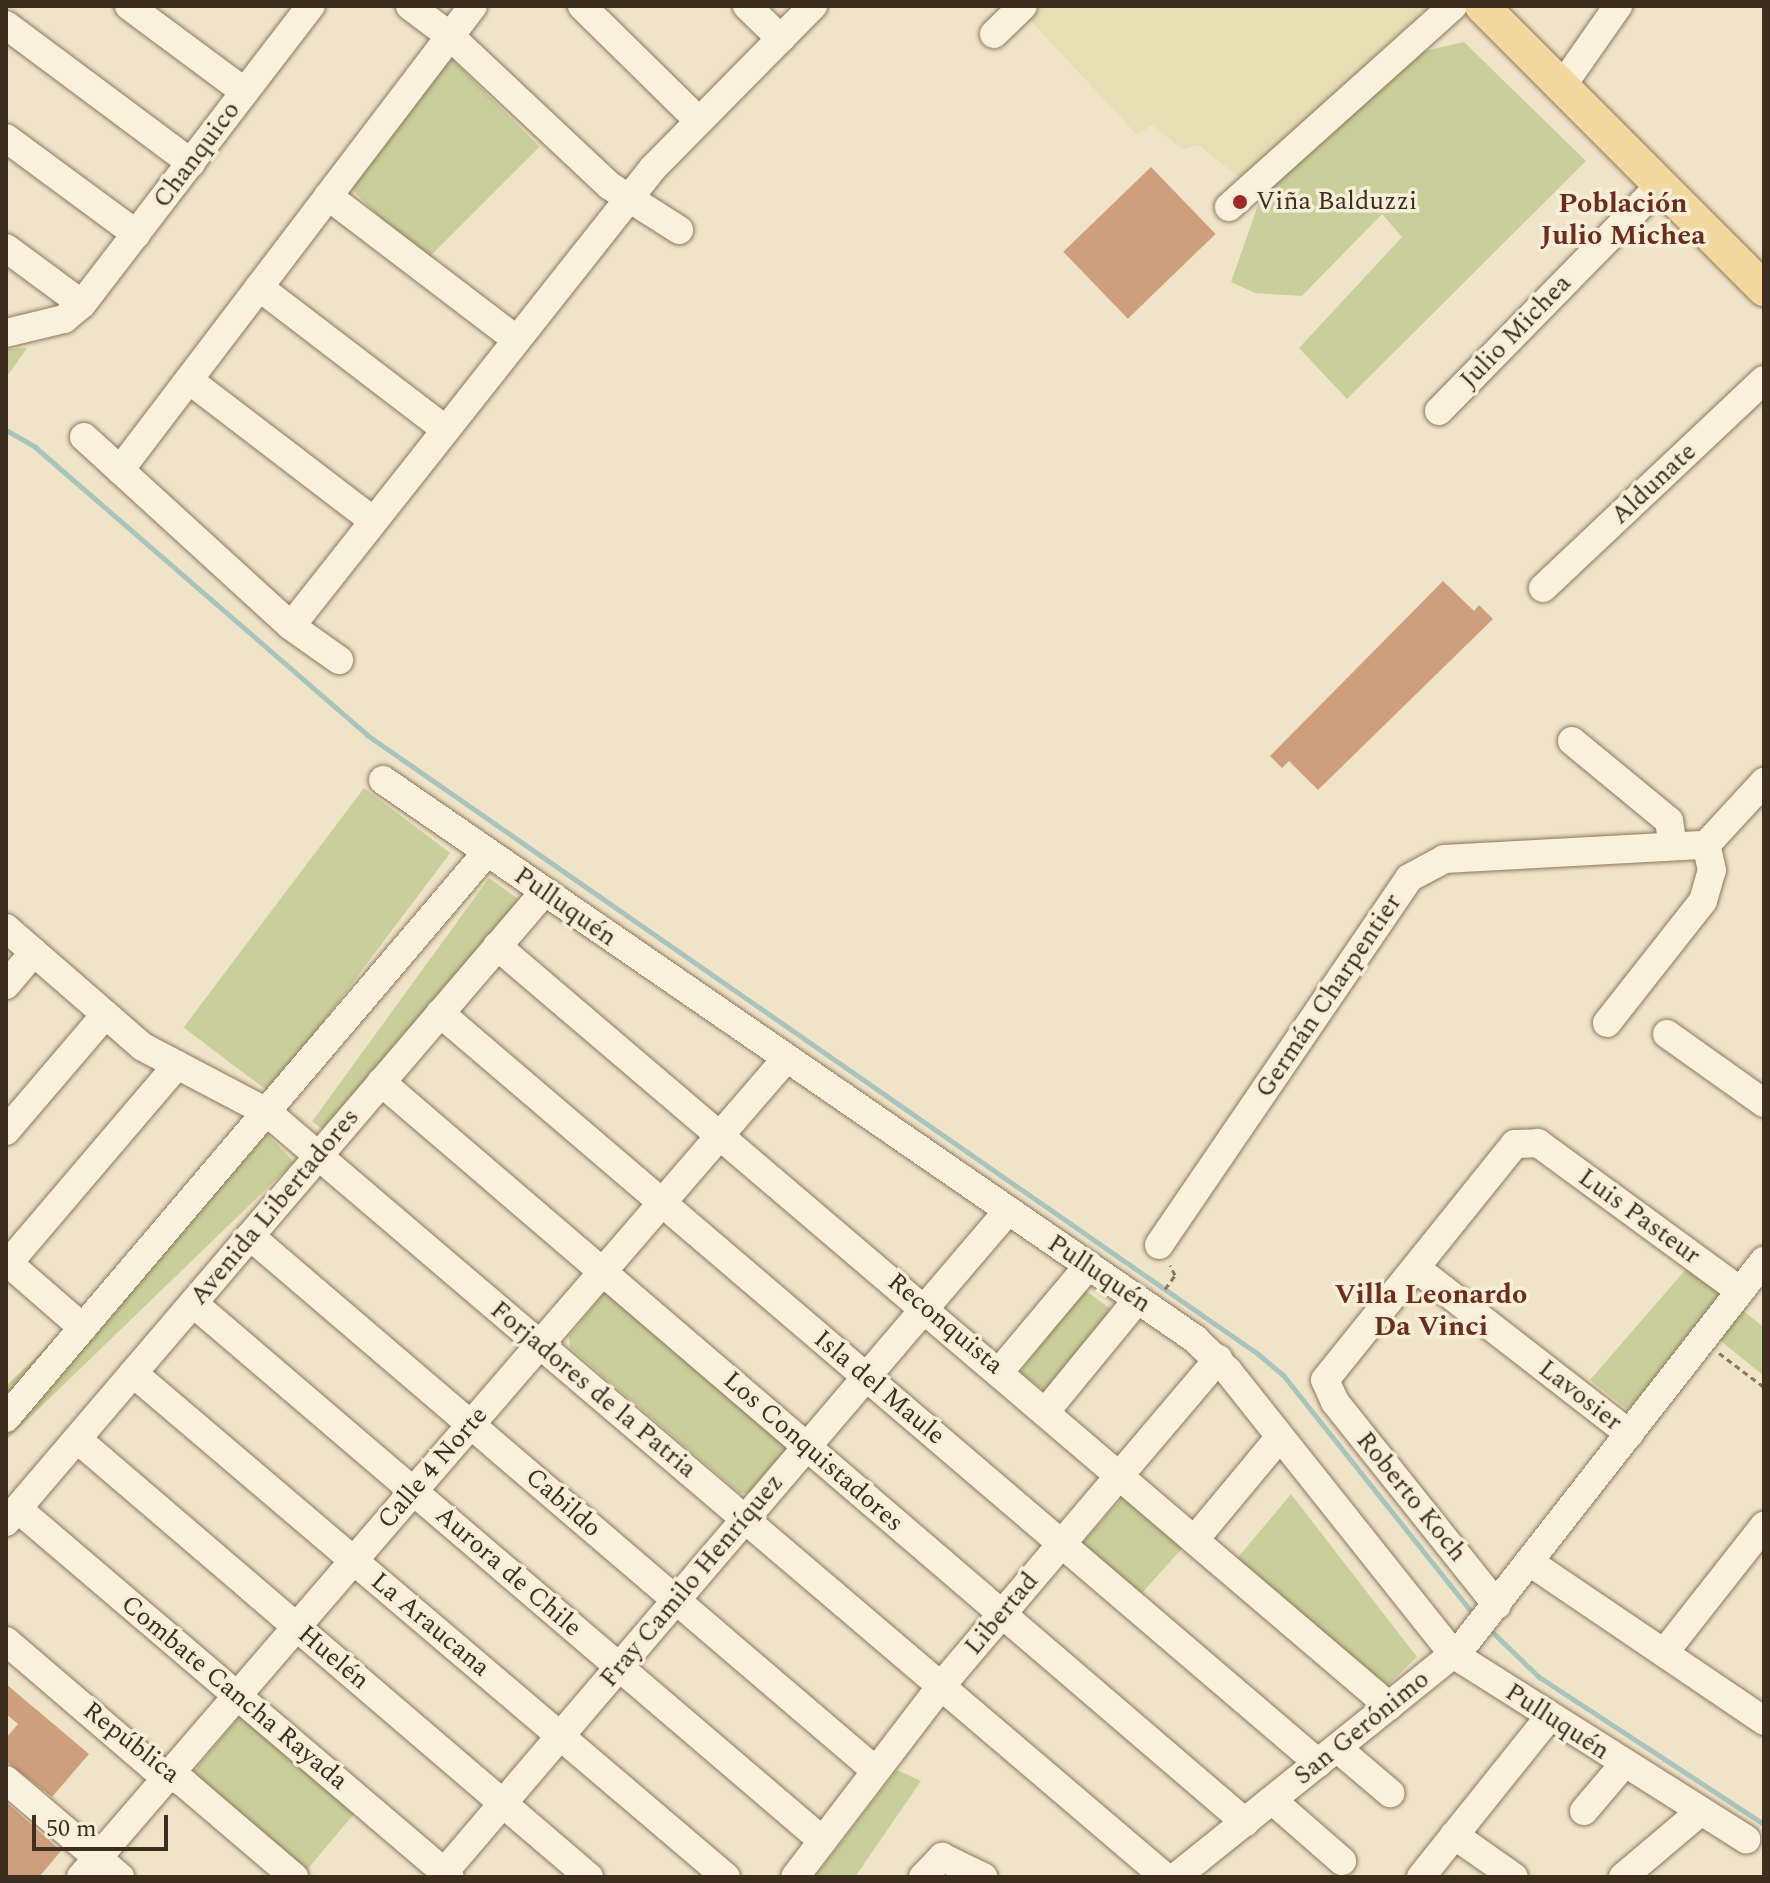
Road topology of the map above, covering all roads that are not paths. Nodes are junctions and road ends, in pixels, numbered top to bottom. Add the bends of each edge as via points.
1 (129, 6) edge
2 (410, 6) edge
3 (473, 6) edge
4 (582, 6) edge
5 (747, 6) edge
6 (813, 6) edge
7 (1023, 6) edge
8 (1453, 6) edge
9 (1482, 6) edge
10 (1618, 6) edge
11 (301, 9) edge
12 (6, 25) edge
13 (994, 34) dead end
14 (450, 36) junction
15 (781, 39) junction
16 (1562, 86) junction
17 (245, 92) junction
18 (699, 121) junction
19 (6, 138) edge
20 (191, 163) junction
21 (1660, 185) junction
22 (328, 196) junction
23 (627, 199) junction
24 (1229, 207) dead end
25 (679, 230) dead end
26 (136, 234) junction
27 (6, 248) edge
28 (259, 287) junction
29 (1764, 289) edge
30 (82, 304) junction
31 (6, 333) edge
32 (516, 339) junction
33 (189, 380) junction
34 (1764, 380) edge
35 (1439, 411) dead end
36 (445, 429) junction
37 (84, 437) dead end
38 (120, 470) junction
39 (372, 520) junction
40 (1543, 588) dead end
41 (291, 626) junction
42 (339, 660) dead end
43 (1572, 741) dead end
44 (383, 780) dead end
45 (1764, 782) edge
46 (1706, 845) junction
47 (1673, 846) junction
48 (487, 852) junction
49 (544, 892) junction
50 (6, 928) edge
51 (497, 946) junction
52 (34, 952) junction
53 (6, 985) edge
54 (440, 1013) junction
55 (105, 1015) junction
56 (1607, 1023) dead end
57 (1667, 1034) dead end
58 (785, 1060) junction
59 (177, 1065) junction
60 (381, 1082) junction
61 (1764, 1103) edge
62 (267, 1112) junction
63 (6, 1131) edge
64 (720, 1134) junction
65 (319, 1156) junction
66 (662, 1202) junction
67 (1007, 1212) junction
68 (250, 1236) junction
69 (1159, 1245) dead end
70 (1764, 1261) edge
71 (7, 1264) edge
72 (1088, 1266) junction
73 (1417, 1269) junction
74 (602, 1271) junction
75 (1740, 1291) junction
76 (1150, 1296) junction
77 (193, 1303) junction
78 (926, 1308) junction
79 (83, 1328) junction
80 (540, 1344) junction
81 (1218, 1359) junction
82 (1000, 1371) junction
83 (133, 1373) junction
84 (866, 1377) junction
85 (1047, 1410) junction
86 (6, 1418) edge
87 (471, 1424) junction
88 (1630, 1434) junction
89 (1280, 1437) junction
90 (77, 1439) junction
91 (807, 1447) junction
92 (1122, 1473) junction
93 (413, 1491) junction
94 (12, 1515) edge
95 (745, 1519) junction
96 (1764, 1526) edge
97 (1196, 1538) junction
98 (1062, 1544) junction
99 (354, 1560) junction
100 (1531, 1563) junction
101 (676, 1600) junction
102 (1002, 1614) junction
103 (1488, 1616) junction
104 (296, 1627) junction
105 (6, 1641) edge
106 (1664, 1653) junction
107 (1453, 1654) junction
108 (619, 1667) junction
109 (941, 1686) junction
110 (237, 1696) junction
111 (1389, 1706) junction
112 (1549, 1717) junction
113 (1764, 1721) edge
114 (560, 1736) junction
115 (1328, 1755) junction
116 (1623, 1765) junction
117 (876, 1771) junction
118 (169, 1775) junction
119 (6, 1780) edge
120 (1390, 1793) dead end
121 (1272, 1800) junction
122 (503, 1803) junction
123 (1584, 1811) dead end
124 (1700, 1812) junction
125 (1245, 1822) junction
126 (1454, 1835) junction
127 (1746, 1839) dead end
128 (823, 1841) junction
129 (1342, 1861) dead end
130 (89, 1867) edge
131 (933, 1867) edge
132 (1194, 1872) edge
133 (445, 1875) edge
134 (120, 1877) edge
135 (294, 1877) edge
136 (589, 1877) edge
137 (726, 1877) edge
138 (795, 1877) edge
139 (983, 1877) edge
140 (1165, 1877) edge
141 (1421, 1877) edge
142 (1514, 1877) edge
143 (1623, 1877) edge

1 - 17 street
2 - 14 street
3 - 14 street
4 - 18 street
5 - 15 street
6 - 15 street
7 - 13 street
8 - 24 street
9 - 16 main road
10 - 16 street
11 - 17 street, Chanquico
12 - 20 street
14 - 22 street
14 - 23 street
15 - 18 street
16 - 21 main road
17 - 20 street, Chanquico
18 - 23 street
19 - 26 street
20 - 26 street, Chanquico
21 - 29 main road
21 - 35 street, Julio Michea
22 - 28 street
22 - 32 street
23 - 25 street
23 - 32 street
26 - 30 street, Chanquico
27 - 30 street
28 - 33 street
28 - 36 street
30 - 31 street via 64,319
32 - 36 street
33 - 38 street
33 - 39 street
34 - 40 street, Aldunate
36 - 39 street
37 - 38 street
38 - 41 street
39 - 41 street
41 - 42 street
43 - 47 street via 1669,821
44 - 48 street, Pulluquén
45 - 46 street
46 - 47 street, Germán Charpentier
46 - 56 street via 1712,870 1703,901
47 - 69 street, Germán Charpentier via 1444,859 1409,878
48 - 49 street, Pulluquén
48 - 62 street
49 - 51 street, Avenida Libertadores
49 - 58 street, Pulluquén
50 - 52 street, Forjadores de la Patria
51 - 54 street, Avenida Libertadores
51 - 64 street, Reconquista
52 - 53 street
52 - 55 street, Forjadores de la Patria
54 - 60 street, Avenida Libertadores
54 - 66 street, Isla del Maule
55 - 59 street, Forjadores de la Patria via 143,1047
55 - 63 street
57 - 61 street
58 - 64 street, Calle 4 Norte
58 - 67 street, Pulluquén
59 - 62 street, Forjadores de la Patria
59 - 71 street
60 - 65 street, Avenida Libertadores
60 - 74 street, Los Conquistadores
62 - 65 street, Forjadores de la Patria
62 - 79 street
64 - 66 street, Calle 4 Norte
64 - 78 street, Reconquista
65 - 68 street, Avenida Libertadores
65 - 80 street, Forjadores de la Patria
66 - 74 street, Calle 4 Norte
66 - 84 street, Isla del Maule
67 - 72 street, Pulluquén
67 - 78 street, Fray Camilo Henríquez
68 - 77 street, Avenida Libertadores
68 - 87 street, Cabildo
70 - 75 street, San Gerónimo
71 - 79 street
72 - 76 street, Pulluquén
72 - 82 street
73 - 75 street, Luis Pasteur via 1515,1144 1538,1143
73 - 88 street, Lavosier
73 - 103 street, Roberto Koch via 1325,1380 1326,1387
74 - 80 street, Calle 4 Norte
74 - 91 street, Los Conquistadores
75 - 88 street, San Gerónimo
76 - 81 street, Pulluquén
76 - 85 street
77 - 83 street, Avenida Libertadores
77 - 93 street, Aurora de Chile
78 - 82 street, Reconquista
78 - 84 street, Fray Camilo Henríquez
79 - 86 street
80 - 87 street, Calle 4 Norte
80 - 95 street, Forjadores de la Patria
81 - 89 street, Pulluquén
81 - 92 street, Libertad
82 - 85 street, Reconquista
83 - 90 street, Avenida Libertadores
83 - 99 street, La Araucana
84 - 91 street, Fray Camilo Henríquez
84 - 98 street, Isla del Maule
85 - 92 street, Reconquista
87 - 93 street, Calle 4 Norte
87 - 101 street, Cabildo
88 - 100 street, San Gerónimo
89 - 97 street
89 - 107 street, Pulluquén
90 - 94 street, Avenida Libertadores
90 - 104 street, Huelén
91 - 95 street, Fray Camilo Henríquez
91 - 102 street, Los Conquistadores
92 - 97 street, Reconquista
92 - 98 street, Libertad
93 - 99 street, Calle 4 Norte
93 - 108 street, Aurora de Chile
94 - 110 street, Combate Cancha Rayada
95 - 101 street, Fray Camilo Henríquez
95 - 109 street, Forjadores de la Patria
96 - 106 street
97 - 111 street, Reconquista
98 - 102 street, Libertad
98 - 115 street, Isla del Maule
99 - 104 street, Calle 4 Norte
99 - 114 street, La Araucana
100 - 103 street, San Gerónimo
100 - 106 street
101 - 108 street, Fray Camilo Henríquez
101 - 117 street, Cabildo
102 - 109 street, Libertad
102 - 125 street, Los Conquistadores
103 - 107 street, San Gerónimo
104 - 110 street, Calle 4 Norte
104 - 122 street, Huelén
105 - 118 street, República
106 - 113 street
107 - 111 street, San Gerónimo
107 - 112 street, Pulluquén
108 - 114 street, Fray Camilo Henríquez
108 - 128 street, Aurora de Chile
109 - 117 street, Libertad
109 - 140 street, Forjadores de la Patria
110 - 118 street, Calle 4 Norte
110 - 133 street, Combate Cancha Rayada
111 - 115 street, San Gerónimo
112 - 116 street, Pulluquén
112 - 126 street
114 - 122 street, Fray Camilo Henríquez
114 - 137 street, La Araucana
115 - 120 street, Isla del Maule
115 - 121 street, San Gerónimo
116 - 123 street
116 - 124 street, Pulluquén
117 - 128 street, Libertad
118 - 130 street, Calle 4 Norte
118 - 135 street, República
119 - 130 street
121 - 125 street, San Gerónimo
121 - 129 street
122 - 133 street, Fray Camilo Henríquez
122 - 136 street, Huelén
124 - 127 street, Pulluquén
124 - 143 street
125 - 132 street, San Gerónimo
126 - 141 street
126 - 142 street
128 - 138 street, Libertad
130 - 134 street
131 - 139 street

